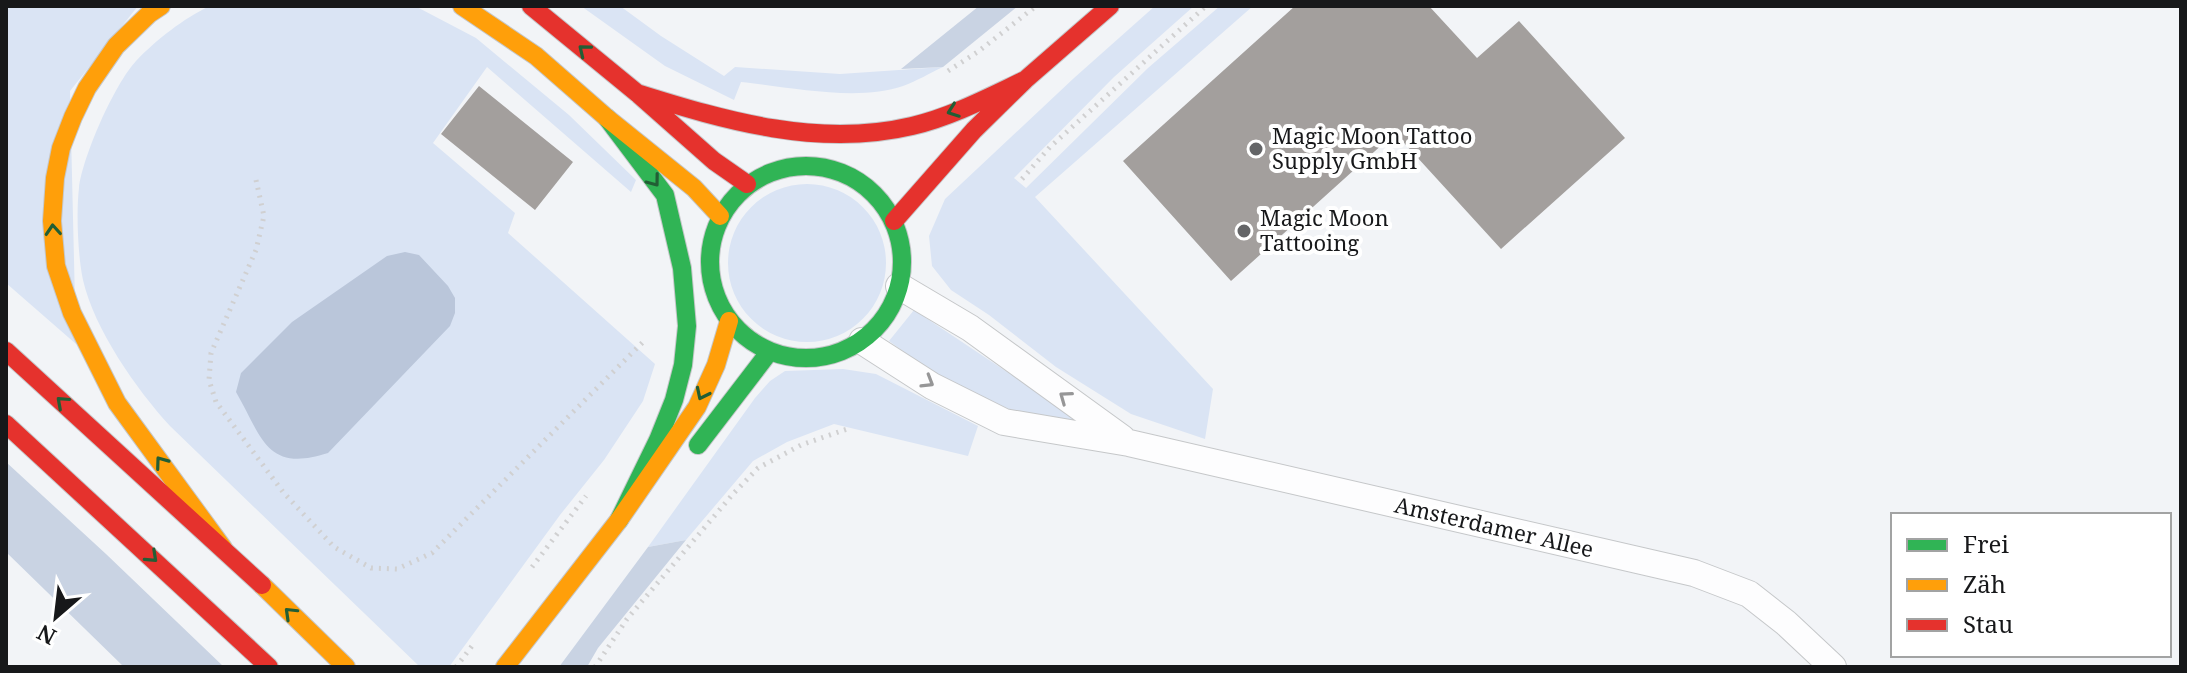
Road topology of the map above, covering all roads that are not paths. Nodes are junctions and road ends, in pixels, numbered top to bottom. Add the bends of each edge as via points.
1 (161, 6) edge
2 (462, 6) edge
3 (531, 6) edge
4 (1110, 6) edge
5 (1025, 80) junction
6 (637, 93) junction
7 (607, 118) junction
8 (974, 130) junction
9 (914, 172) dead end
10 (747, 184) junction
11 (720, 216) junction
12 (894, 221) junction
13 (899, 286) junction
14 (729, 321) junction
15 (862, 341) junction
16 (6, 351) edge
17 (770, 351) junction
18 (6, 424) edge
19 (1129, 443) junction
20 (619, 520) junction
21 (223, 548) junction
22 (269, 667) edge
23 (346, 667) edge
24 (505, 667) edge
25 (1833, 667) edge

21 -> 1 main road via 117,403 72,313 56,266 55,178 73,117 116,46
2 - 7 main road via 536,56
6 -> 3 main road
4 - 5 main road
5 -> 6 main road via 913,125 872,133 763,129
5 - 8 main road
6 - 10 main road
7 - 11 main road via 694,188
7 -> 20 main road via 665,195 682,268 687,326 674,400
8 - 9 main road
8 - 12 main road
10 - 11 main road
10 - 12 main road via 798,165 828,167 884,193
11 - 14 main road via 710,247 710,275
12 - 13 main road via 902,249
13 - 15 main road via 881,323
19 -> 13 street, Amsterdamer Allee via 970,328
14 - 17 main road
14 -> 20 main road via 697,407
15 - 17 main road via 816,358
15 -> 19 street, Amsterdamer Allee via 932,386 1004,422
21 -> 16 main road
17 - 20 main road via 679,469
18 -> 22 main road
19 - 25 street, Amsterdamer Allee via 1694,573 1749,594
20 - 24 main road
23 -> 21 main road

